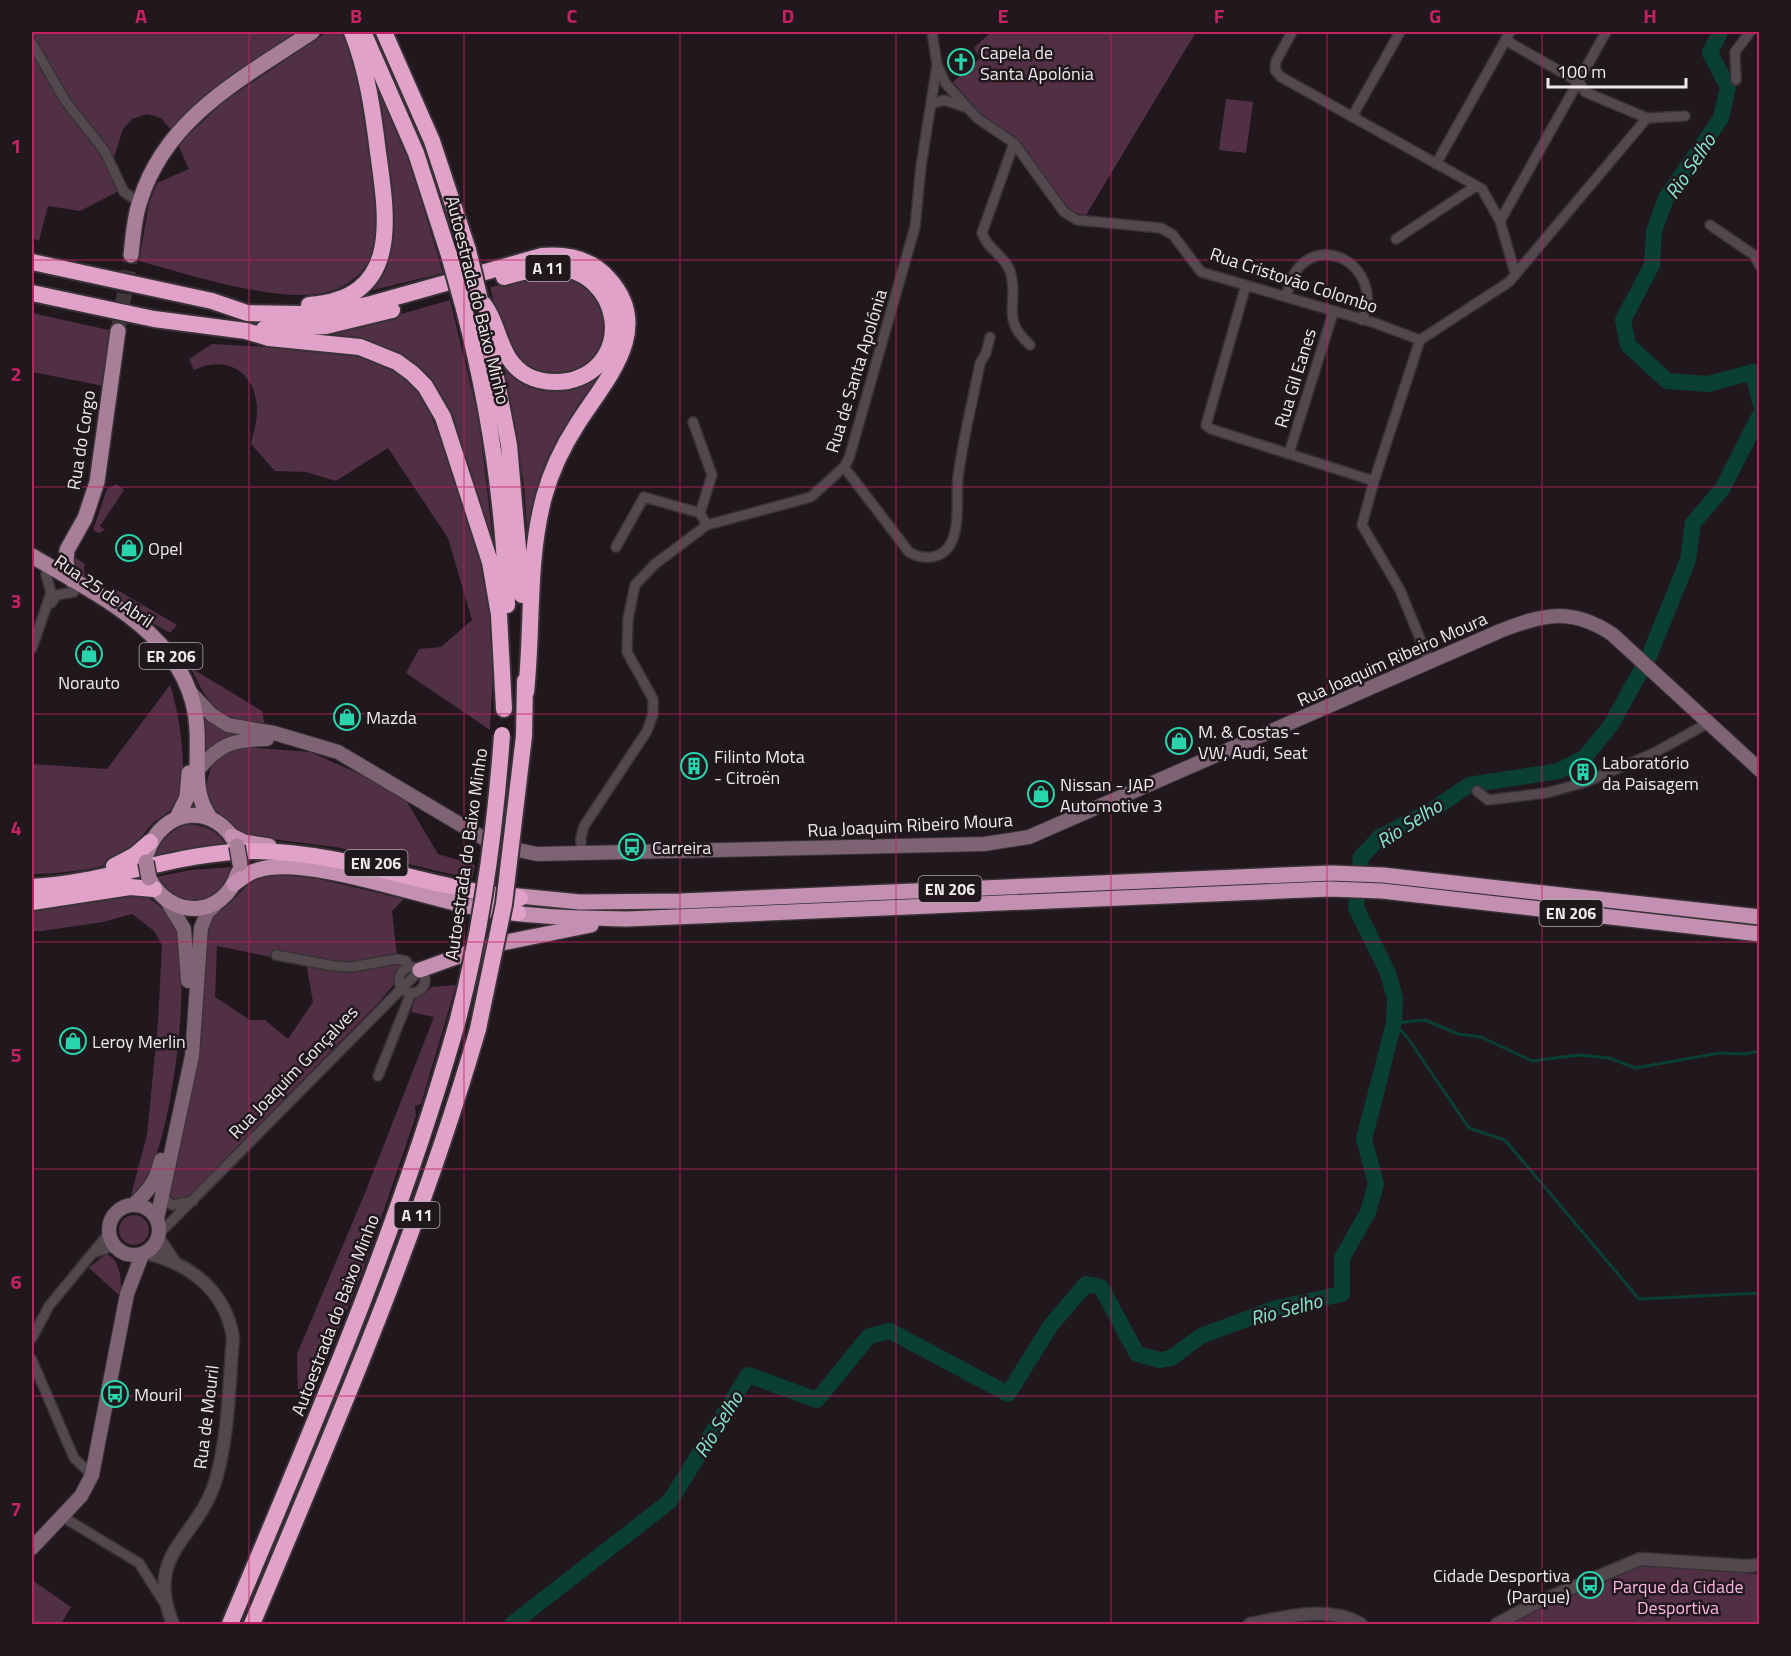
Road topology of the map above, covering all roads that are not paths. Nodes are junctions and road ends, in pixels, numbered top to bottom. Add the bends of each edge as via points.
1 (312, 32) edge
2 (352, 32) edge
3 (363, 32) edge
4 (384, 32) edge
5 (932, 32) edge
6 (1292, 32) edge
7 (1400, 32) edge
8 (1606, 32) edge
9 (1750, 32) edge
10 (1508, 36) edge
11 (32, 44) edge
12 (937, 65) junction
13 (1736, 81) dead end
14 (1579, 82) junction
15 (933, 87) junction
16 (931, 105) junction
17 (968, 107) junction
18 (1685, 116) dead end
19 (1352, 117) junction
20 (1647, 118) junction
21 (1014, 143) junction
22 (1436, 164) junction
23 (1476, 186) junction
24 (139, 202) junction
25 (1500, 221) junction
26 (1710, 225) dead end
27 (1396, 239) dead end
28 (1757, 254) edge
29 (131, 255) tunnel mouth
30 (32, 262) edge
31 (1760, 266) edge
32 (1515, 273) junction
33 (1246, 285) junction
34 (32, 293) edge
35 (1286, 297) junction
36 (480, 300) junction
37 (212, 301) junction
38 (1333, 313) junction
39 (1362, 320) junction
40 (118, 331) tunnel mouth
41 (246, 331) junction
42 (990, 337) dead end
43 (1420, 340) junction
44 (1030, 345) dead end
45 (693, 422) dead end
46 (1289, 453) junction
47 (844, 467) junction
48 (1374, 480) junction
49 (700, 513) junction
50 (707, 525) junction
51 (616, 547) dead end
52 (68, 550) junction
53 (37, 564) edge
54 (73, 586) junction
55 (46, 610) junction
56 (32, 648) edge
57 (1430, 663) junction
58 (190, 692) junction
59 (526, 692) junction
60 (504, 709) junction
61 (1708, 723) junction
62 (297, 739) junction
63 (1753, 758) edge
64 (1760, 770) edge
65 (197, 771) junction
66 (1478, 791) dead end
67 (177, 818) junction
68 (211, 819) junction
69 (234, 841) junction
70 (150, 842) junction
71 (585, 854) junction
72 (32, 880) edge
73 (234, 884) junction
74 (152, 885) junction
75 (32, 887) edge
76 (32, 894) edge
77 (167, 901) junction
78 (219, 901) junction
79 (32, 902) edge
80 (519, 906) junction
81 (1760, 917) edge
82 (627, 919) junction
83 (1760, 934) edge
84 (276, 955) dead end
85 (414, 969) junction
86 (401, 988) junction
87 (411, 993) junction
88 (378, 1076) dead end
89 (161, 1196) junction
90 (193, 1201) junction
91 (133, 1205) junction
92 (157, 1219) junction
93 (159, 1236) junction
94 (115, 1244) junction
95 (96, 1251) junction
96 (144, 1254) junction
97 (173, 1260) junction
98 (127, 1294) junction
99 (32, 1338) edge
100 (32, 1360) edge
101 (92, 1474) junction
102 (63, 1517) junction
103 (32, 1548) edge
104 (1760, 1565) edge
105 (165, 1604) junction
106 (173, 1624) edge
107 (230, 1624) edge
108 (252, 1624) edge
109 (1250, 1624) edge
110 (1361, 1624) edge
111 (1497, 1624) edge

1 - 24 main road via 184,123 161,153
2 - 37 highway via 371,102 386,205 386,236 377,265 358,288 327,302 294,306
3 - 60 highway, Autoestrada do Baixo Minho / A 11, bridge via 416,153 464,309 482,386 500,498 507,614
4 - 36 highway, Autoestrada do Baixo Minho / A 11, bridge via 432,141
5 - 12 street, Rua de Santa Apolónia
6 - 19 street via 1275,70
7 - 19 street
8 - 14 street
9 - 13 street via 1735,52
10 - 14 street
10 - 22 street
11 - 24 street via 66,102 104,150 124,192
12 - 15 street, Rua de Santa Apolónia
12 - 17 street, Rua Cristovão Colombo via 946,84
14 - 20 street via 1585,92
14 - 25 street
15 - 16 street, Rua de Santa Apolónia
15 - 17 street, Rua Cristovão Colombo via 948,92
16 - 17 street, Rua Cristovão Colombo via 944,100
16 - 47 street, Rua de Santa Apolónia via 915,228 856,440
17 - 21 street, Rua Cristovão Colombo via 990,129
18 - 20 street
19 - 22 street
20 - 32 street
21 - 33 street, Rua Cristovão Colombo via 1056,202 1077,220 1161,228 1173,235 1201,272
21 - 44 street via 982,233 1009,268 1013,321 1020,338
22 - 23 street
23 - 25 street via 1482,189
23 - 27 street
24 - 29 main road
25 - 32 street
26 - 28 street
28 - 31 street
30 - 37 highway
32 - 43 street via 1509,282
33 - 35 street, Rua Cristovão Colombo
33 - 46 street via 1206,425
34 - 41 highway, A 11 via 154,319
35 - 38 street, Rua Cristovão Colombo
35 - 39 street via 1302,264 1317,256 1341,257 1355,266 1364,280 1367,301
36 - 41 highway, A 11 via 491,311 506,354 527,376 545,382 575,379 599,363 609,350 613,315 602,291 579,273 553,267 522,272 348,322
36 - 59 highway, Autoestrada do Baixo Minho / A 11 via 504,415 517,512
37 - 59 highway via 247,313 326,313 555,255 581,260 614,284 625,308 625,346 564,447 547,488 534,553
38 - 39 street, Rua Cristovão Colombo
38 - 46 street, Rua Gil Eanes
39 - 43 street, Rua Cristovão Colombo
40 - 52 main road, Rua do Corgo via 97,482 85,518
41 - 60 highway, A 11 via 269,338 360,347 379,353 412,374 435,401 451,436 494,581
42 - 47 street via 980,363 958,476 952,540 940,554 930,558 909,552
43 - 48 street
45 - 49 street via 712,475
46 - 48 street
47 - 50 street, Rua de Santa Apolónia via 811,497
48 - 57 street via 1362,525 1400,590
49 - 50 street
49 - 51 street via 644,497
50 - 71 street, Rua de Santa Apolónia via 655,564 632,591 627,652 653,699 653,714 646,731 589,817 581,837
52 - 53 main road
52 - 54 main road via 66,562
53 - 54 main road, Rua 25 de Abril / ER 206
53 - 55 street via 51,593
54 - 55 street via 57,595
54 - 58 main road, Rua 25 de Abril / ER 206 via 134,620 159,642 182,672
54 - 67 main road, Rua 25 de Abril / ER 206 via 128,626 175,675 183,693 189,730 187,797
55 - 56 street
57 - 61 main road, Rua Joaquim Ribeiro Moura via 1526,621 1550,615 1588,620 1612,634
57 - 71 main road, Rua Joaquim Ribeiro Moura via 1029,837 1009,841
58 - 62 main road, Rua 25 de Abril via 228,725
58 - 65 main road, Rua 25 de Abril / ER 206 via 197,729
59 - 108 highway, Autoestrada do Baixo Minho / A 11, bridge via 504,904 478,1029 454,1112 347,1399
60 - 107 highway, Autoestrada do Baixo Minho / A 11, bridge via 486,883 471,968 434,1105 327,1392
61 - 63 main road, Rua Joaquim Ribeiro Moura
61 - 66 street via 1654,753 1558,790 1488,800
62 - 65 main road, Rua 25 de Abril via 226,744
62 - 71 main road, Rua 25 de Abril via 338,752 495,844 537,854
63 - 64 main road, Rua Joaquim Ribeiro Moura
65 - 68 main road, Rua 25 de Abril / ER 206 via 200,798
67 - 68 main road
67 - 70 main road
68 - 69 main road
69 - 73 main road, bridge via 240,864
69 - 80 highway, EN 206 via 343,855
70 - 72 highway via 122,863 104,870
70 - 74 main road, bridge via 146,862
73 - 78 main road
73 - 80 highway, EN 206 via 258,870 308,869 473,907
74 - 77 main road
74 - 79 highway
75 - 80 highway via 64,885 186,856 256,851 326,858
76 - 80 highway via 92,887 189,865 271,860 324,865
77 - 78 main road via 194,909
77 - 91 main road via 180,919 187,948 183,1057 156,1177 148,1192
78 - 89 main road via 207,913 201,928 192,1056
80 - 81 highway, EN 206 via 1331,873 1383,875
80 - 82 highway, EN 206
82 - 83 highway, EN 206 via 1330,889 1382,891
82 - 85 highway via 497,943
84 - 85 street via 351,967 397,959
85 - 86 street, Rua Joaquim Gonçalves
85 - 87 street via 425,976 424,984
86 - 87 street
86 - 90 street, Rua Joaquim Gonçalves
87 - 88 street
89 - 90 street via 172,1205
89 - 92 main road
90 - 93 street, Rua Joaquim Gonçalves
91 - 92 main road via 148,1209
91 - 94 main road via 114,1215
92 - 93 main road
93 - 96 main road
93 - 97 street, Rua de Mouril
94 - 95 street
94 - 95 street
94 - 96 main road
94 - 98 main road
95 - 99 street via 49,1306
96 - 97 street, Rua de Mouril
96 - 98 main road
97 - 105 street, Rua de Mouril via 220,1299 230,1317 233,1337 216,1480 202,1510 167,1560
98 - 101 main road
100 - 101 street via 74,1458
101 - 102 main road via 81,1496
102 - 103 main road
102 - 105 street via 140,1563
104 - 111 street via 1640,1559
105 - 106 street, Rua de Mouril
109 - 110 street via 1318,1614 1336,1615

